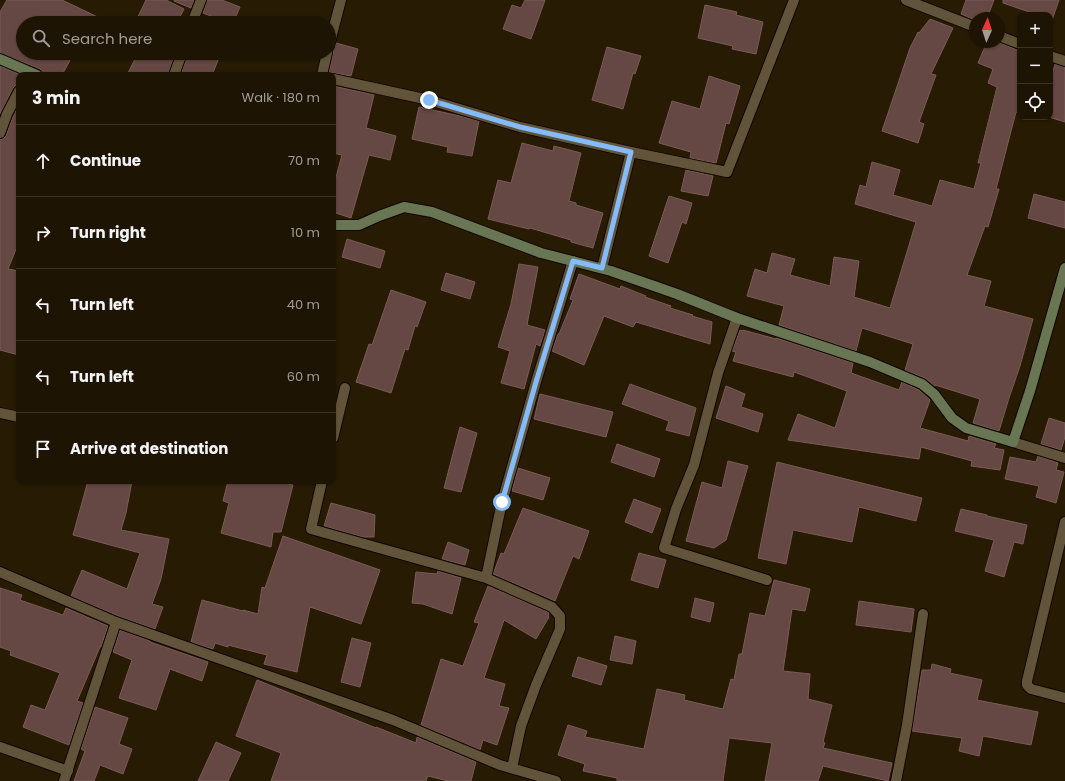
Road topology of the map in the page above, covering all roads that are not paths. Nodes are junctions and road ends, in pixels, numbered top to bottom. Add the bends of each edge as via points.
1 (201, 0) edge
2 (341, 0) edge
3 (794, 0) edge
4 (906, 0) edge
5 (195, 16) edge
6 (336, 19) edge
7 (969, 25) edge
8 (1005, 38) edge
9 (1017, 43) edge
10 (1053, 57) edge
11 (0, 59) edge
12 (179, 60) edge
13 (325, 60) edge
14 (1065, 61) edge
15 (27, 72) edge
16 (175, 72) edge
17 (323, 72) edge
18 (336, 80) edge
19 (16, 97) edge
20 (0, 134) edge
21 (631, 152) junction
22 (336, 225) edge
23 (573, 261) junction
24 (602, 268) junction
25 (1065, 268) edge
26 (737, 318) junction
27 (345, 388) dead end
28 (0, 413) edge
29 (16, 416) edge
30 (336, 426) edge
31 (1013, 442) junction
32 (1065, 458) edge
33 (321, 484) edge
34 (1065, 522) edge
35 (0, 572) edge
36 (486, 578) junction
37 (767, 580) dead end
38 (923, 614) dead end
39 (116, 622) junction
40 (1065, 698) edge
41 (0, 748) edge
42 (512, 768) junction
43 (66, 776) edge
44 (556, 781) edge
45 (896, 781) edge

1 - 5 street
2 - 6 street
3 - 21 street via 727,172
4 - 7 street
8 - 9 street
10 - 14 street
11 - 15 street
12 - 16 street
13 - 17 street
18 - 21 street via 429,100 520,127
19 - 20 street
21 - 24 street
22 - 23 street via 359,225 404,208 432,212 541,253
23 - 24 street
23 - 36 street via 502,502
24 - 26 street
25 - 31 street
26 - 31 street via 870,362 922,384 934,394 952,418 966,428
26 - 37 street via 718,373 694,464 664,548
27 - 30 street
28 - 29 street
31 - 32 street
33 - 36 street via 311,529
34 - 40 street via 1027,681 1031,689
35 - 39 street
36 - 42 street via 552,607 560,616 560,629 524,719
38 - 45 street
39 - 42 street via 393,720
39 - 43 street
41 - 43 street
42 - 44 street

